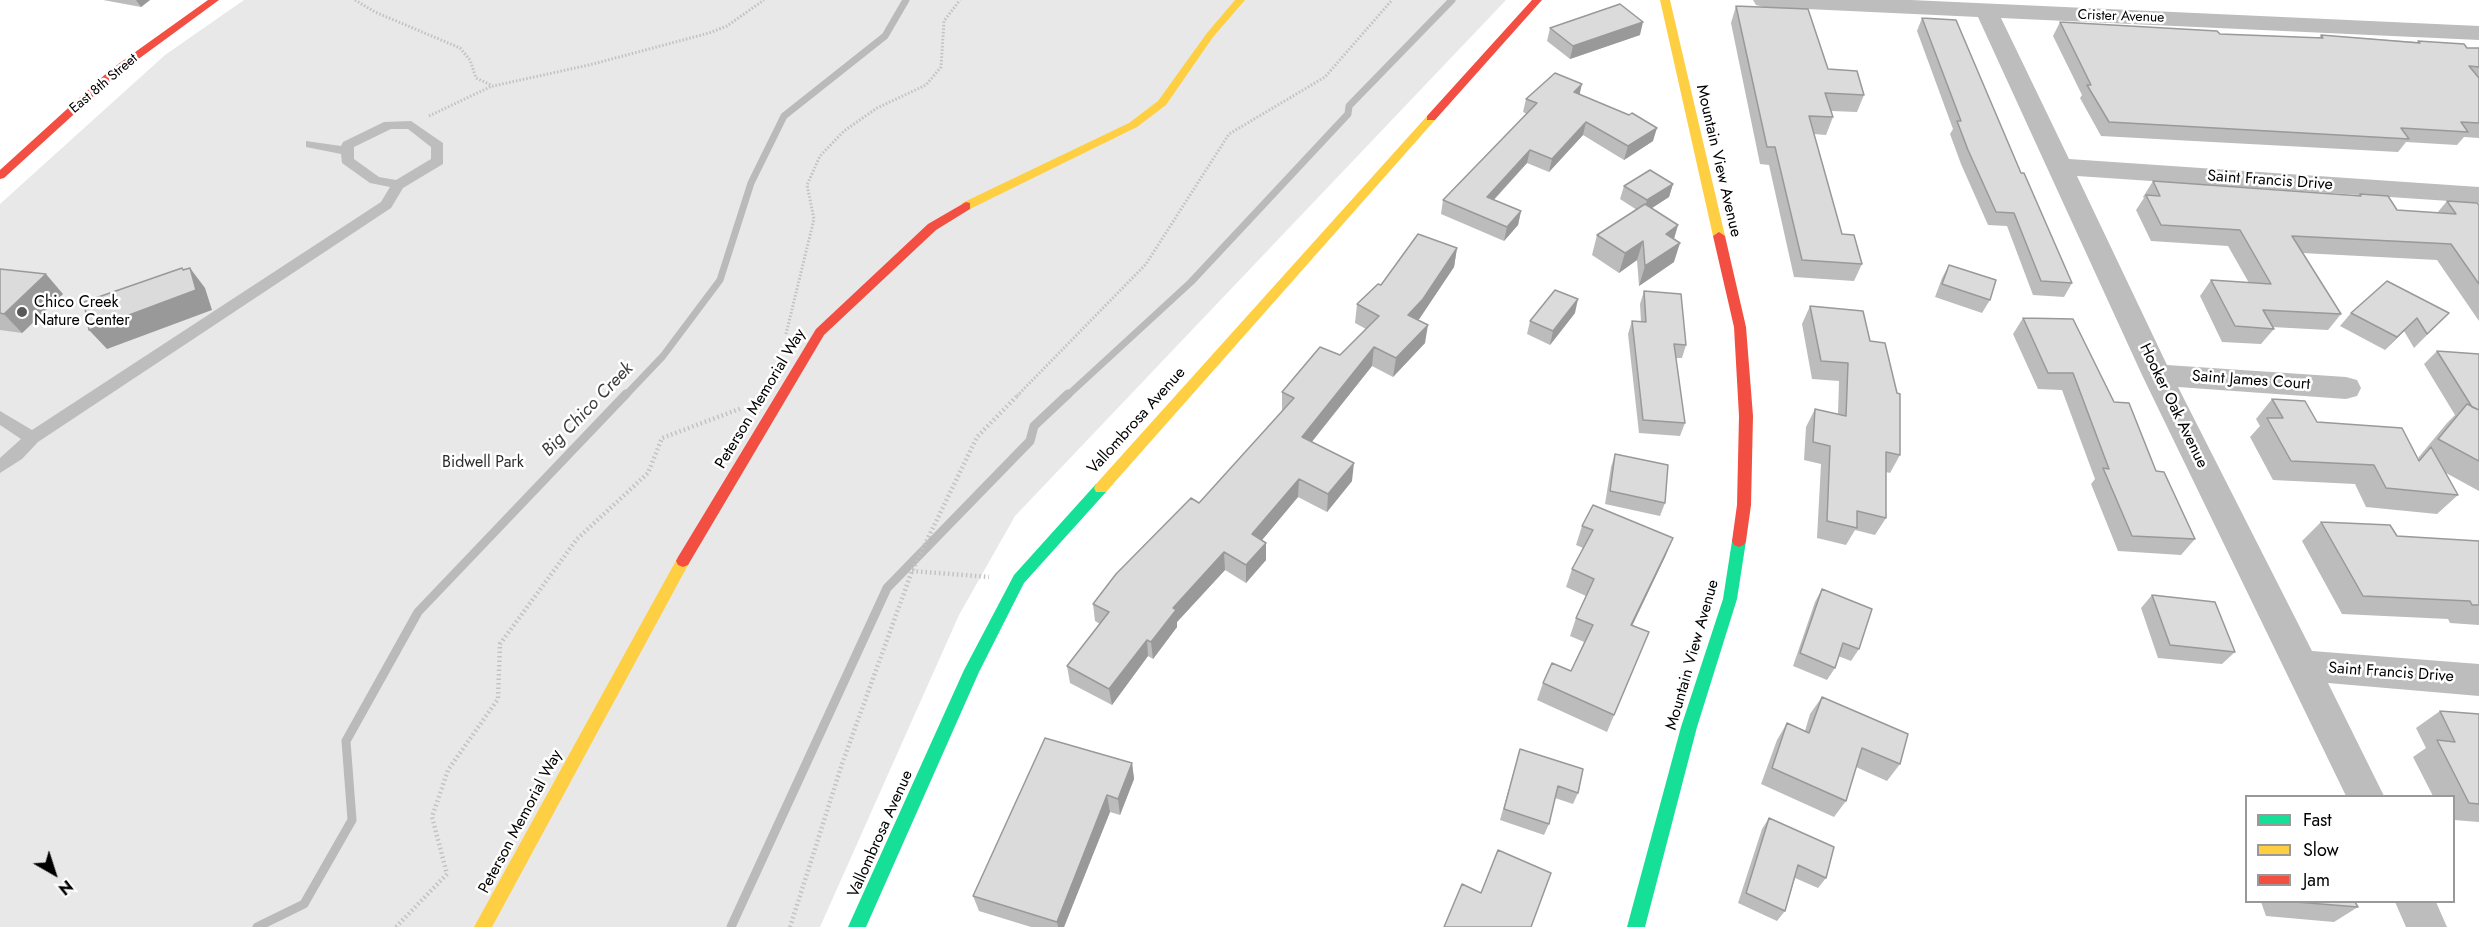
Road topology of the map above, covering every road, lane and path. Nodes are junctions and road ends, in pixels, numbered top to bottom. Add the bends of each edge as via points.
1 (214, 0) edge
2 (355, 0) edge
3 (764, 0) edge
4 (960, 0) edge
5 (1240, 0) edge
6 (1392, 0) edge
7 (1537, 0) edge
8 (1665, 0) edge
9 (1764, 0) edge
10 (2189, 0) edge
11 (1987, 12) junction
12 (2203, 20) junction
13 (2479, 33) edge
14 (493, 86) junction
15 (411, 125) junction
16 (310, 144) dead end
17 (348, 151) junction
18 (2061, 166) junction
19 (0, 176) edge
20 (399, 185) junction
21 (2479, 195) edge
22 (2157, 375) junction
23 (788, 386) junction
24 (2346, 388) dead end
25 (0, 417) edge
26 (32, 438) junction
27 (0, 466) edge
28 (912, 572) junction
29 (1020, 579) junction
30 (2302, 666) junction
31 (2479, 680) edge
32 (2365, 795) edge
33 (2415, 903) edge
34 (396, 927) edge
35 (483, 927) edge
36 (790, 927) edge
37 (857, 927) edge
38 (1636, 927) edge
39 (2427, 927) edge

1 - 19 street, East 8th Street via 114,72
2 - 14 path via 460,48 470,60 476,78
3 - 14 path via 727,26 709,33
4 - 23 path via 944,21 942,67 926,85 876,108 844,131 820,156 807,185 814,219 784,340
5 - 23 street, Peterson Memorial Way via 1162,103 1133,125 975,200 932,227 820,332
6 - 28 path via 1324,76 1229,134 1146,264 977,437
7 - 29 street, Vallombrosa Avenue
8 - 38 street, Mountain View Avenue via 1740,327 1746,416 1744,494 1730,599 1689,727
9 - 11 street, Crister Avenue
10 - 12 street
11 - 12 street, Crister Avenue
11 - 18 street, Hooker Oak Avenue
12 - 13 street, Crister Avenue
14 - 15 path
15 - 17 lane via 388,124 348,145
15 - 20 lane via 438,146 438,161
16 - 17 lane
17 - 20 lane via 347,160 375,180
18 - 21 street, Saint Francis Drive
18 - 22 street, Hooker Oak Avenue
20 - 26 lane via 386,205
22 - 24 street, Saint James Court
22 - 30 street, Hooker Oak Avenue
23 - 34 path via 721,418 663,438 648,473 577,539 500,644 498,699 448,770 432,817 447,874
23 - 35 street, Peterson Memorial Way via 657,604
25 - 26 lane
26 - 27 lane
28 - 29 path
28 - 36 path via 842,764
29 - 37 street, Vallombrosa Avenue via 972,670
30 - 31 street, Saint Francis Drive
30 - 32 street, Hooker Oak Avenue
33 - 39 street

